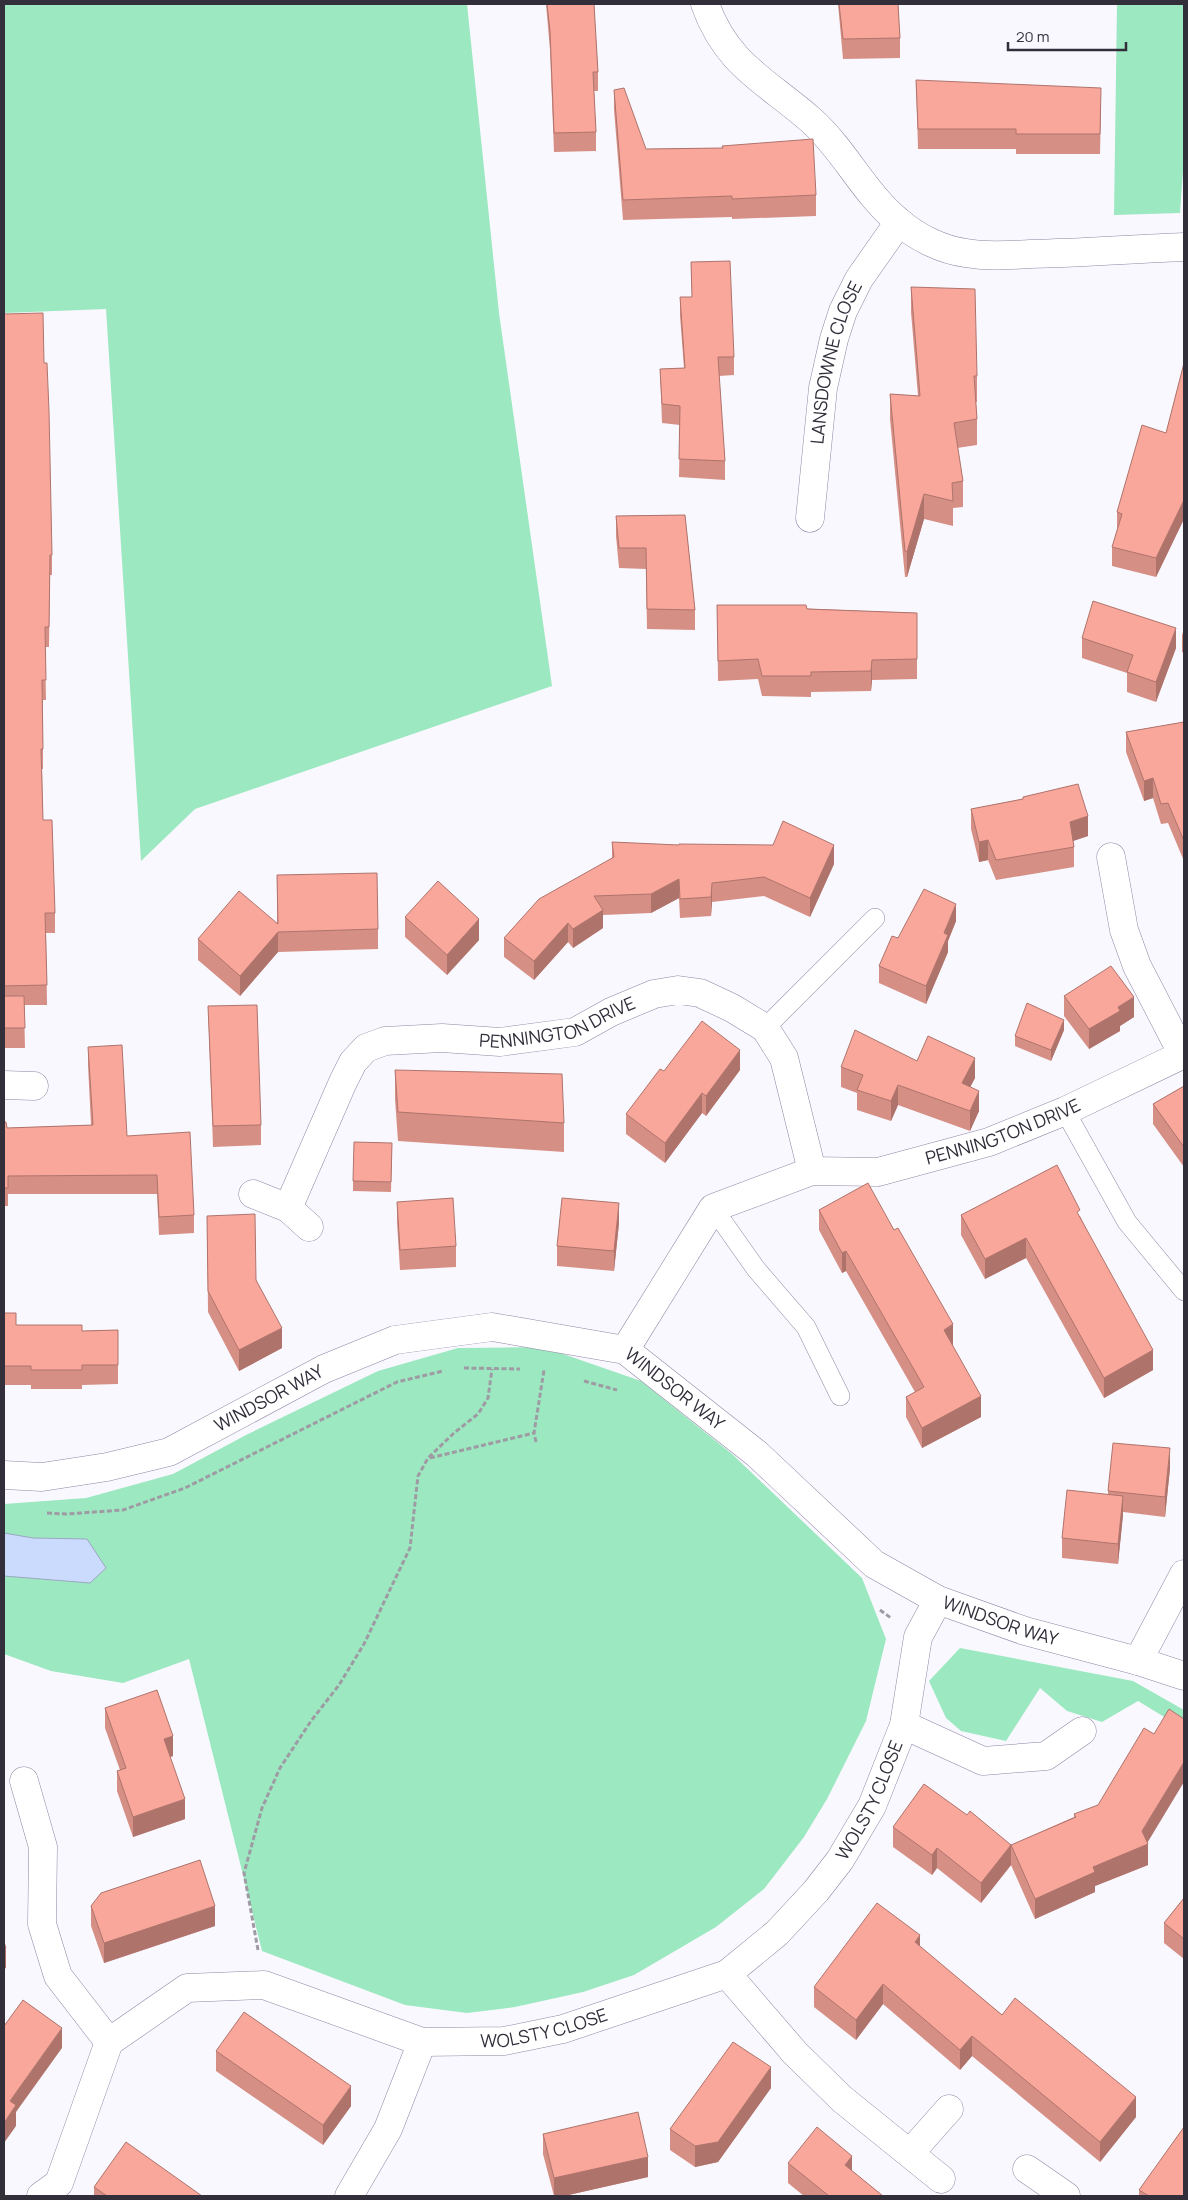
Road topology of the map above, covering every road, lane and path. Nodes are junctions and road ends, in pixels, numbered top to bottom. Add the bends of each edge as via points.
1 (705, 4) edge
2 (899, 222) junction
3 (1184, 246) edge
4 (810, 518) dead end
5 (1111, 857) dead end
6 (875, 918) dead end
7 (765, 1028) junction
8 (1183, 1054) edge
9 (4, 1085) edge
10 (34, 1086) dead end
11 (1065, 1111) junction
12 (812, 1171) junction
13 (253, 1194) dead end
14 (288, 1208) junction
15 (713, 1208) junction
16 (309, 1227) dead end
17 (1184, 1291) edge
18 (626, 1350) junction
19 (456, 1368) dead end
20 (492, 1369) junction
21 (527, 1369) dead end
22 (536, 1369) dead end
23 (544, 1369) junction
24 (447, 1370) dead end
25 (554, 1372) dead end
26 (582, 1380) dead end
27 (619, 1390) dead end
28 (840, 1396) dead end
29 (534, 1433) junction
30 (536, 1442) dead end
31 (428, 1458) junction
32 (4, 1475) edge
33 (38, 1513) dead end
34 (1184, 1574) edge
35 (938, 1600) junction
36 (878, 1609) dead end
37 (918, 1638) junction
38 (1138, 1661) junction
39 (1184, 1676) edge
40 (904, 1725) junction
41 (1082, 1731) dead end
42 (24, 1781) dead end
43 (727, 1974) junction
44 (264, 1985) junction
45 (110, 2042) junction
46 (422, 2042) junction
47 (949, 2109) dead end
48 (910, 2153) junction
49 (1027, 2169) dead end
50 (941, 2179) dead end
51 (41, 2196) edge
52 (349, 2196) edge
53 (1066, 2196) edge

1 - 2 street via 724,44 735,57 833,141 877,200
2 - 3 street via 944,248 985,255
2 - 4 street, LANSDOWNE CLOSE via 859,279 843,310 834,339 823,388
5 - 8 street via 1124,930 1137,966
6 - 7 lane
7 - 12 street, PENNINGTON DRIVE via 784,1058
7 - 14 street, PENNINGTON DRIVE via 700,994 678,990 654,994 575,1032 500,1042 442,1038 385,1041 366,1048 353,1062 343,1082
8 - 11 street, PENNINGTON DRIVE
9 - 10 street
11 - 12 street, PENNINGTON DRIVE via 989,1142 878,1172
11 - 17 lane via 1127,1222
12 - 15 street, PENNINGTON DRIVE
13 - 14 street
14 - 16 street
15 - 18 street
15 - 28 lane via 756,1269 806,1328
18 - 32 street, WINDSOR WAY via 492,1327 395,1340 324,1369 169,1452 106,1467 42,1477
18 - 35 street, WINDSOR WAY via 757,1454 874,1564
19 - 20 path
20 - 21 path
20 - 31 path via 488,1398 478,1414
22 - 23 path
23 - 25 path
23 - 29 path
24 - 33 path via 397,1382 185,1488 123,1510
26 - 27 path
29 - 30 path
29 - 31 path
31 - 44 path via 418,1476 410,1548 364,1644 340,1685 280,1768 262,1808 244,1873
34 - 38 street
35 - 37 street, WOLSTY CLOSE
35 - 38 street, WINDSOR WAY via 1026,1631
36 - 37 path
37 - 40 street, WOLSTY CLOSE
38 - 39 street, WINDSOR WAY
40 - 41 street via 983,1761 1046,1756
40 - 43 street, WOLSTY CLOSE via 872,1806 840,1860 777,1933
42 - 45 street via 43,1847 42,1924 58,1976
43 - 46 street, WOLSTY CLOSE via 562,2029 504,2041
43 - 48 street via 795,2053 842,2099
44 - 45 street, WOLSTY CLOSE via 187,1988
44 - 46 street, WOLSTY CLOSE
45 - 51 street via 59,2183
46 - 52 street via 388,2129
47 - 48 street
48 - 50 street
49 - 53 street

